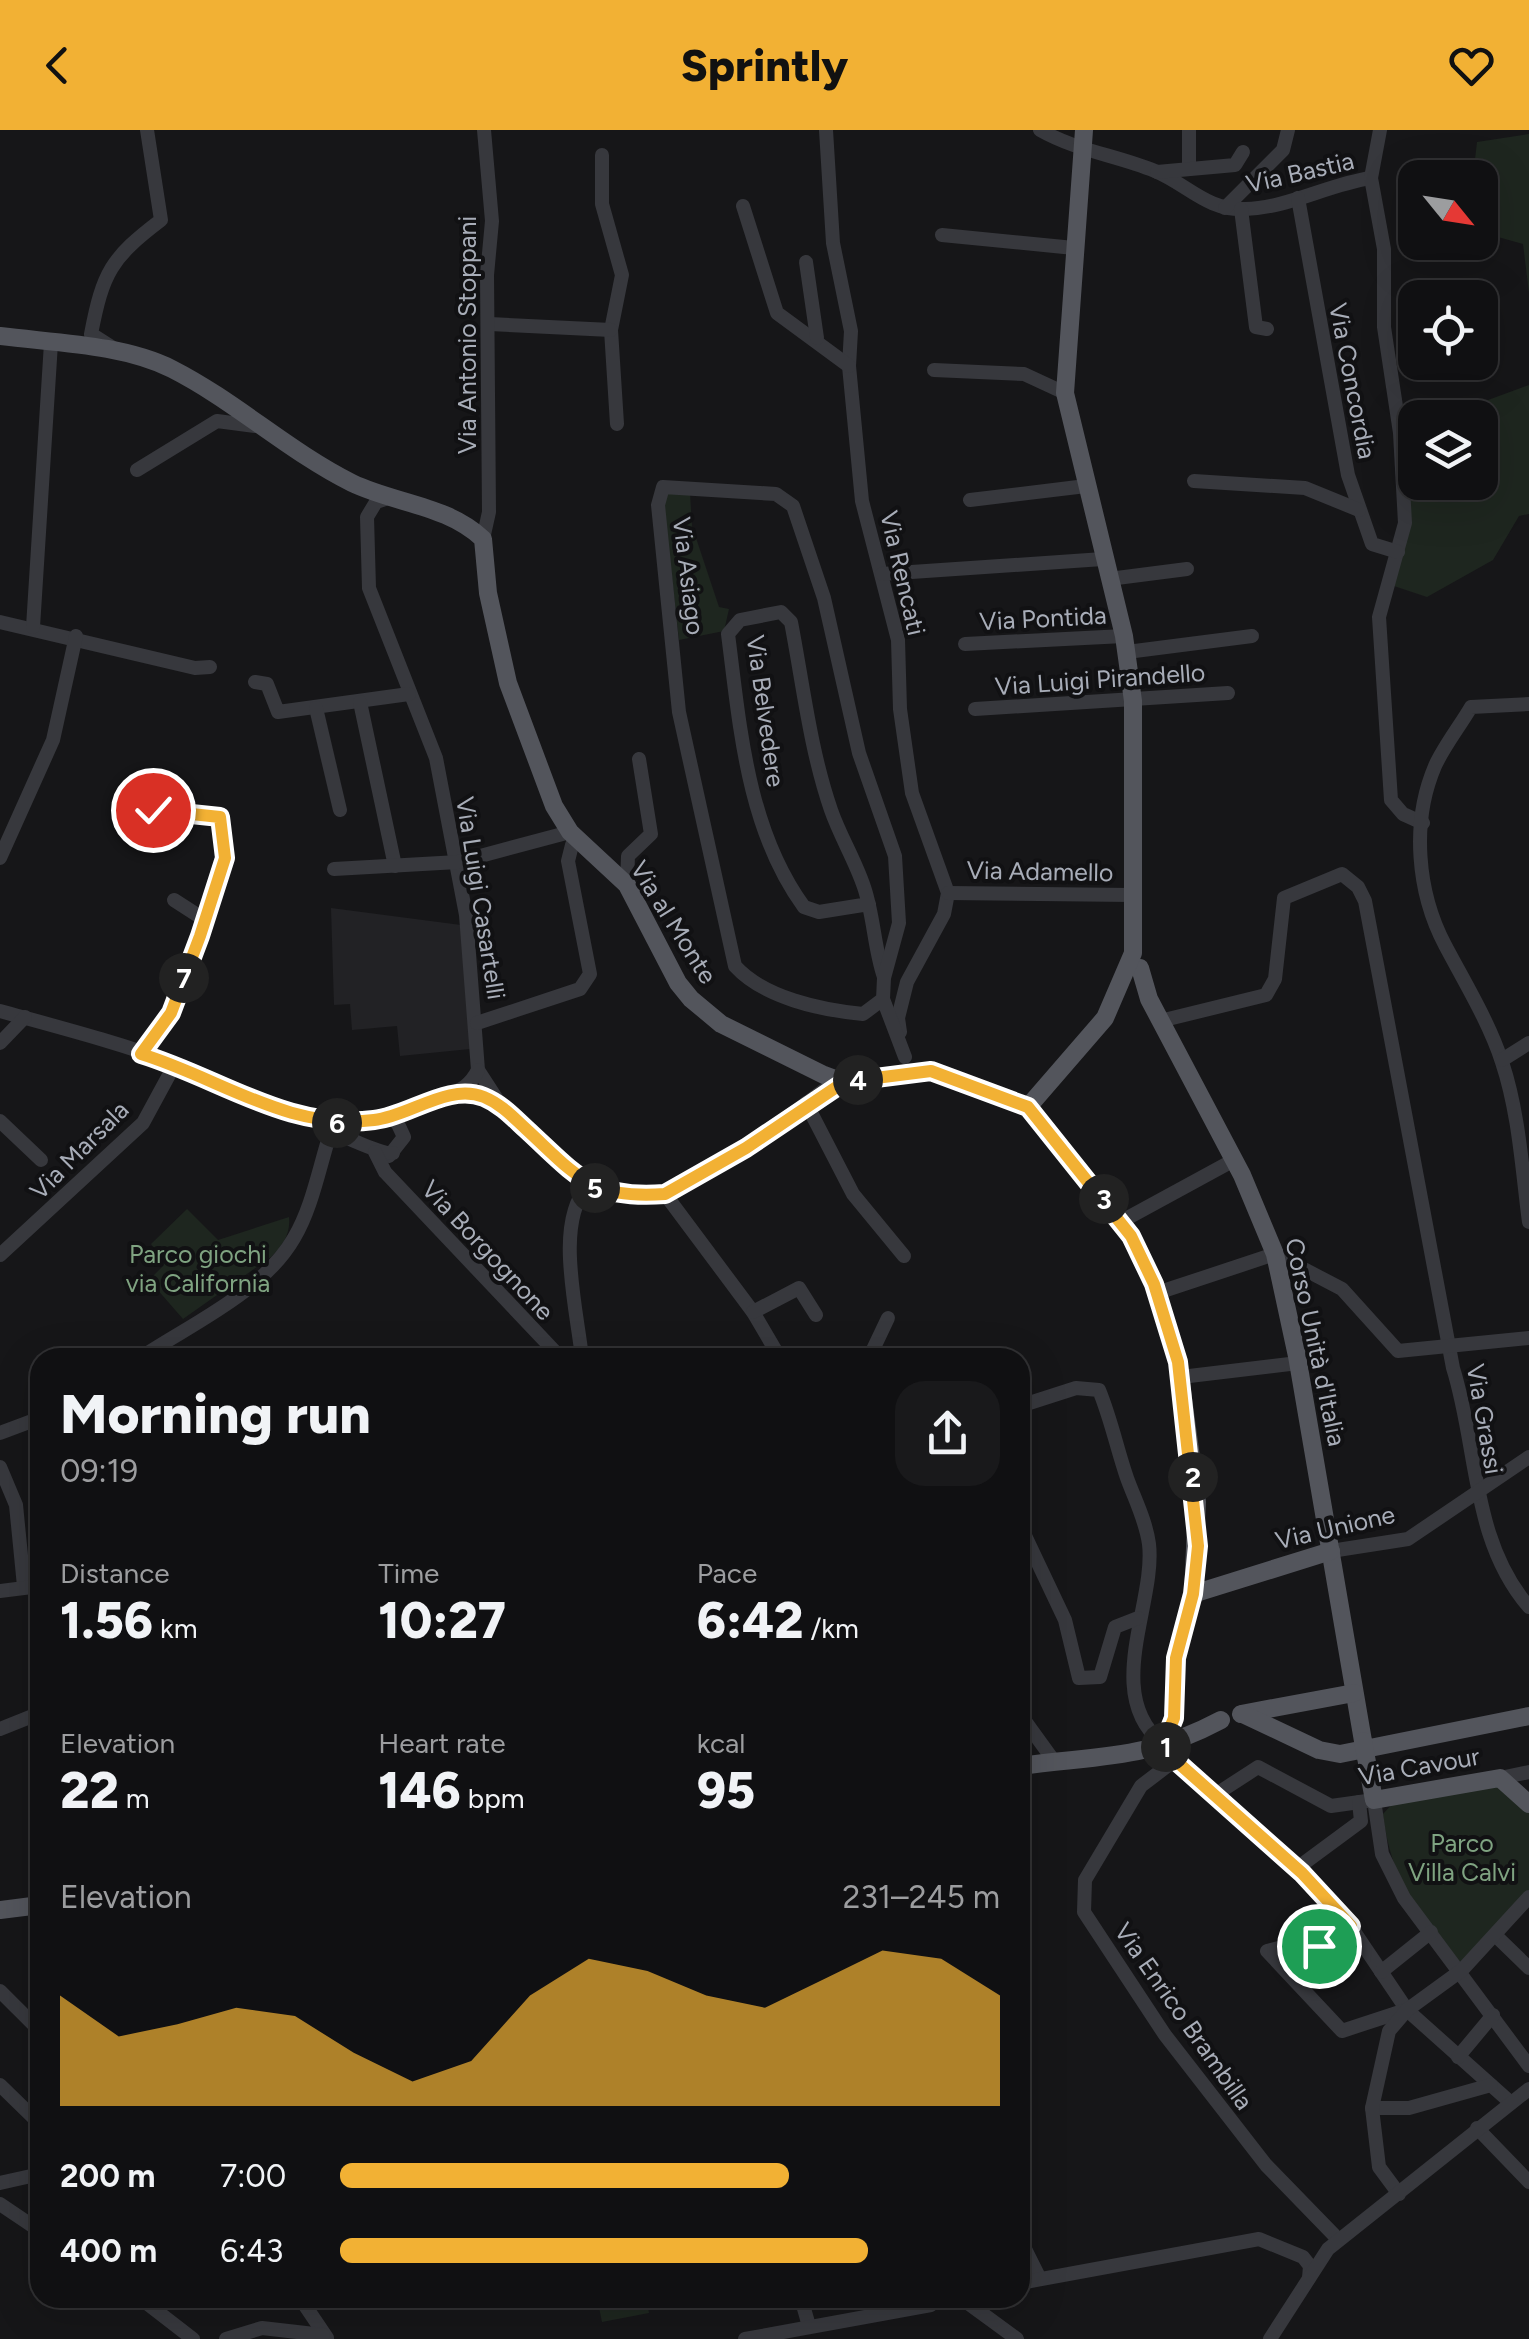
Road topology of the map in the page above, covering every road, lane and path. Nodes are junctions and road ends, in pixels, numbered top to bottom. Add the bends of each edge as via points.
1 (147, 130) edge
2 (484, 130) edge
3 (826, 130) edge
4 (1040, 130) edge
5 (1084, 130) edge
6 (1189, 130) edge
7 (1288, 130) edge
8 (1380, 130) edge
9 (1083, 152) junction
10 (1243, 152) dead end
11 (602, 155) dead end
12 (1188, 169) junction
13 (1157, 172) junction
14 (1371, 178) junction
15 (1298, 198) junction
16 (743, 206) dead end
17 (1233, 208) junction
18 (942, 235) dead end
19 (1074, 248) junction
20 (806, 262) dead end
21 (490, 324) junction
22 (1268, 329) dead end
23 (611, 330) junction
24 (0, 336) edge
25 (816, 338) junction
26 (51, 343) junction
27 (122, 354) junction
28 (850, 366) junction
29 (934, 370) dead end
30 (1064, 393) junction
31 (617, 424) dead end
32 (256, 426) junction
33 (138, 470) dead end
34 (1194, 481) dead end
35 (351, 482) junction
36 (1086, 486) junction
37 (388, 498) junction
38 (970, 500) dead end
39 (1359, 510) junction
40 (369, 511) junction
41 (489, 512) junction
42 (456, 518) junction
43 (483, 539) junction
44 (1398, 552) junction
45 (1103, 558) junction
46 (1188, 569) dead end
47 (882, 574) junction
48 (1109, 579) junction
49 (0, 622) edge
50 (32, 627) junction
51 (76, 636) junction
52 (1252, 636) dead end
53 (965, 644) dead end
54 (1125, 644) junction
55 (210, 667) dead end
56 (255, 682) dead end
57 (1228, 693) dead end
58 (409, 694) junction
59 (1133, 701) junction
60 (360, 702) junction
61 (1529, 704) edge
62 (316, 708) junction
63 (975, 709) dead end
64 (639, 759) dead end
65 (153, 810) dead end
66 (340, 810) dead end
67 (1422, 823) junction
68 (576, 837) junction
69 (0, 858) edge
70 (458, 862) junction
71 (395, 866) junction
72 (334, 869) dead end
73 (627, 885) junction
74 (948, 893) junction
75 (1132, 896) junction
76 (174, 900) dead end
77 (868, 904) junction
78 (205, 920) junction
79 (1136, 959) junction
80 (884, 978) junction
81 (883, 999) junction
82 (0, 1011) edge
83 (25, 1018) junction
84 (1160, 1021) junction
85 (477, 1022) junction
86 (0, 1043) edge
87 (1529, 1043) edge
88 (141, 1054) junction
89 (1502, 1060) junction
90 (176, 1064) junction
91 (907, 1064) junction
92 (478, 1070) junction
93 (831, 1082) junction
94 (458, 1093) junction
95 (806, 1104) junction
96 (424, 1106) junction
97 (502, 1107) junction
98 (1028, 1107) junction
99 (382, 1119) junction
100 (0, 1121) edge
101 (331, 1130) junction
102 (404, 1133) junction
103 (373, 1150) junction
104 (393, 1153) junction
105 (41, 1160) dead end
106 (1234, 1160) junction
107 (385, 1172) junction
108 (588, 1186) junction
109 (665, 1194) junction
110 (1122, 1220) junction
111 (1529, 1222) edge
112 (1274, 1254) junction
113 (0, 1255) edge
114 (904, 1256) dead end
115 (1157, 1293) junction
116 (753, 1312) junction
117 (816, 1315) dead end
118 (888, 1318) dead end
119 (1529, 1338) edge
120 (1450, 1346) junction
121 (159, 1348) edge
122 (552, 1348) edge
123 (581, 1348) edge
124 (774, 1348) edge
125 (874, 1348) edge
126 (1298, 1363) junction
127 (1181, 1376) junction
128 (1030, 1403) edge
129 (30, 1422) edge
130 (0, 1433) edge
131 (1529, 1457) edge
132 (0, 1468) edge
133 (1476, 1494) junction
134 (1030, 1547) edge
135 (1331, 1551) junction
136 (24, 1586) junction
137 (30, 1586) edge
138 (1523, 1587) edge
139 (0, 1592) edge
140 (1193, 1594) junction
141 (1529, 1607) edge
142 (1138, 1618) junction
143 (1354, 1693) junction
144 (1243, 1714) junction
145 (1529, 1716) edge
146 (30, 1717) edge
147 (1174, 1718) junction
148 (1221, 1720) junction
149 (1030, 1728) edge
150 (0, 1729) edge
151 (1164, 1750) junction
152 (1054, 1761) junction
153 (1030, 1765) edge
154 (1529, 1772) edge
155 (1500, 1778) junction
156 (1215, 1794) junction
157 (1366, 1801) junction
158 (1529, 1804) edge
159 (1296, 1869) junction
160 (1529, 1897) edge
161 (30, 1906) edge
162 (0, 1910) edge
163 (1351, 1926) junction
164 (1432, 1932) junction
165 (1495, 1935) junction
166 (1529, 1968) edge
167 (1462, 1970) junction
168 (1381, 1972) junction
169 (0, 1991) edge
170 (1407, 2010) junction
171 (1493, 2015) junction
172 (30, 2022) edge
173 (1529, 2037) edge
174 (1458, 2058) junction
175 (1526, 2061) edge
176 (0, 2085) edge
177 (1491, 2086) junction
178 (1529, 2089) edge
179 (1510, 2102) junction
180 (1372, 2108) junction
181 (30, 2114) edge
182 (1477, 2128) junction
183 (30, 2176) edge
184 (1529, 2182) edge
185 (0, 2183) edge
186 (1399, 2194) junction
187 (0, 2204) edge
188 (30, 2224) edge
189 (1334, 2235) dead end
190 (1324, 2254) junction
191 (1302, 2257) junction
192 (1030, 2258) edge
193 (1040, 2278) junction
194 (1308, 2278) junction
195 (1030, 2280) edge
196 (153, 2308) edge
197 (307, 2308) edge
198 (804, 2308) edge
199 (890, 2308) edge
200 (983, 2308) edge
201 (1281, 2322) junction
202 (809, 2326) junction
203 (326, 2337) edge
204 (193, 2339) edge
205 (226, 2339) edge
206 (745, 2339) edge
207 (1017, 2339) edge
208 (1270, 2339) edge
209 (1290, 2339) edge

1 - 27 street via 161,220 119,252 101,280 91,334
2 - 21 street, Via Antonio Stoppani via 492,221
3 - 28 street, Via Rencati
4 - 9 street, Via Bastia
5 - 9 main road
6 - 12 street
7 - 17 street via 1283,150
8 - 14 street, Via Bastia
9 - 13 street, Via Bastia
9 - 19 main road
10 - 12 street via 1236,166
11 - 23 street via 602,204 622,274
12 - 13 street
13 - 17 street, Via Bastia via 1203,201
14 - 15 street, Via Bastia
14 - 44 street, Via Concordia via 1384,248 1384,328 1400,433 1405,523
15 - 17 street, Via Bastia
15 - 39 street, Via Concordia via 1340,442
16 - 25 street via 777,313
17 - 22 street via 1256,327
18 - 19 street
19 - 30 main road
20 - 25 street
21 - 23 street
21 - 41 street, Via Antonio Stoppani
23 - 31 street
24 - 26 main road
25 - 28 street
26 - 27 main road
26 - 50 street
27 - 32 main road via 170,368
28 - 47 street, Via Rencati via 862,501
29 - 30 street via 1024,374
30 - 36 main road
32 - 33 street via 217,421
32 - 35 main road
34 - 39 street via 1306,488
35 - 37 main road
35 - 40 street
36 - 38 street
36 - 45 main road
37 - 40 street
37 - 42 main road
39 - 44 street, Via Concordia via 1372,544
40 - 58 street, Via Luigi Casartelli via 370,588
41 - 42 street
41 - 43 street, Via Antonio Stoppani
42 - 43 main road
43 - 68 main road, Via al Monte via 508,683 554,806
44 - 67 street, Via Concordia via 1379,617 1390,800
45 - 47 street
45 - 48 main road
46 - 48 street
47 - 74 street, Via Rencati via 898,640 912,793
48 - 54 main road
49 - 50 street
50 - 51 street
51 - 55 street
51 - 69 street via 53,740
52 - 54 street, Via Pontida
53 - 54 street, Via Pontida
54 - 59 main road
56 - 62 street via 267,684 278,712
57 - 59 street, Via Luigi Pirandello
58 - 60 street
58 - 70 street, Via Luigi Casartelli via 436,758
59 - 63 street, Via Luigi Pirandello
59 - 75 main road
60 - 62 street
60 - 71 street
61 - 67 street via 1472,707 1436,766
62 - 66 street
64 - 73 street via 651,834 628,856
65 - 78 street via 220,817 225,858
67 - 89 street via 1424,893
68 - 70 street
68 - 73 main road, Via al Monte
68 - 85 street via 568,861 587,982
70 - 71 street
70 - 85 street, Via Luigi Casartelli
71 - 72 street
73 - 93 main road, Via al Monte via 691,1000 721,1024
74 - 75 street, Via Adamello
74 - 91 street via 901,998
75 - 79 main road
76 - 78 street
77 - 77 street, Via Belvedere via 818,768 791,622 781,612 740,620 728,634 760,822 804,907 820,912
77 - 80 street, Via Belvedere
78 - 88 street via 171,1013
79 - 84 main road, Corso Unità d'Italia
79 - 98 main road via 1105,1018
80 - 81 street, Via Asiago
80 - 81 street, Via Asiago via 899,923 895,856 859,754 824,598 793,506 776,494 663,487 658,504 679,712 735,966 764,987 838,1012 863,1014
81 - 91 street
82 - 83 street
83 - 86 street
83 - 88 street
84 - 106 main road, Corso Unità d'Italia
84 - 120 street, Via Grassi via 1266,996 1275,979 1284,898 1342,874 1358,887
85 - 92 street, Via Luigi Casartelli
87 - 89 street
88 - 90 street
89 - 111 street
90 - 101 street
90 - 113 street, Via Marsala via 143,1123
91 - 93 main road
91 - 98 main road
92 - 94 street
92 - 97 street
93 - 95 street
94 - 96 street
94 - 97 street
95 - 109 street
95 - 114 street via 853,1194
96 - 99 street
96 - 102 street
97 - 108 street
98 - 110 main road
99 - 101 street
99 - 102 street via 397,1122
99 - 103 street via 368,1131
100 - 105 street
101 - 103 street
101 - 121 street via 297,1234 280,1260
102 - 104 street
103 - 104 street
103 - 107 street, Via Borgognone
104 - 107 street
106 - 110 street
106 - 112 main road, Corso Unità d'Italia
107 - 122 street, Via Borgognone
108 - 109 street
108 - 123 street via 569,1223
109 - 116 street
110 - 115 main road
112 - 115 street
112 - 120 street via 1342,1288 1398,1351
112 - 126 main road, Corso Unità d'Italia
115 - 127 main road
116 - 117 street via 799,1288
116 - 124 street
118 - 125 street
119 - 120 street
120 - 133 street, Via Grassi
126 - 127 street
126 - 135 main road, Corso Unità d'Italia
127 - 140 main road via 1196,1502
128 - 142 street via 1076,1388 1099,1390 1149,1544 1150,1583
129 - 130 street
131 - 133 street, Via Unione
132 - 136 street via 16,1504
133 - 135 street, Via Unione via 1408,1538
133 - 138 street, Via Grassi
134 - 142 street via 1064,1620 1080,1678 1100,1677 1115,1627
135 - 140 main road, Via Unione
135 - 143 main road, Corso Unità d'Italia
136 - 137 street
136 - 139 street
138 - 141 street, Via Grassi
140 - 147 main road via 1176,1658
142 - 151 street via 1134,1682 1144,1721
143 - 144 main road
143 - 157 main road, Corso Unità d'Italia
144 - 145 main road via 1340,1754
144 - 148 main road
146 - 150 street
147 - 148 main road via 1188,1729
147 - 151 main road
148 - 151 main road
149 - 152 street
151 - 152 main road
151 - 156 street
151 - 189 street, Via Enrico Brambilla via 1085,1880 1084,1912 1164,2035 1266,2166
152 - 153 main road
154 - 155 street, Via Cavour
155 - 157 main road, Via Cavour
155 - 158 main road
156 - 157 street, Via Cavour via 1258,1767 1331,1806
156 - 159 street
157 - 159 street via 1362,1821
157 - 164 street via 1404,1898
159 - 163 street
160 - 165 street
161 - 162 main road
163 - 168 street
163 - 170 street via 1319,1946 1302,1942 1267,1952 1342,2031
164 - 167 street
164 - 168 street
165 - 166 street
165 - 167 street
167 - 170 street
167 - 171 street
168 - 170 street
169 - 172 street
170 - 174 street
170 - 180 street via 1389,2030
171 - 174 street
171 - 175 street
173 - 175 street
174 - 177 street
176 - 181 street
177 - 179 street
177 - 180 street via 1409,2108
178 - 179 street
179 - 182 street
180 - 186 street via 1380,2167
182 - 184 street
182 - 186 street
183 - 185 street
186 - 190 street
187 - 188 street
190 - 191 street
190 - 194 street
191 - 193 street via 1259,2238
191 - 194 street via 1310,2266
192 - 193 street
193 - 195 street
194 - 201 street
196 - 204 street
197 - 203 street
198 - 202 street
199 - 202 street
200 - 207 street
201 - 208 street
201 - 209 street
202 - 206 street
203 - 205 street via 262,2328

